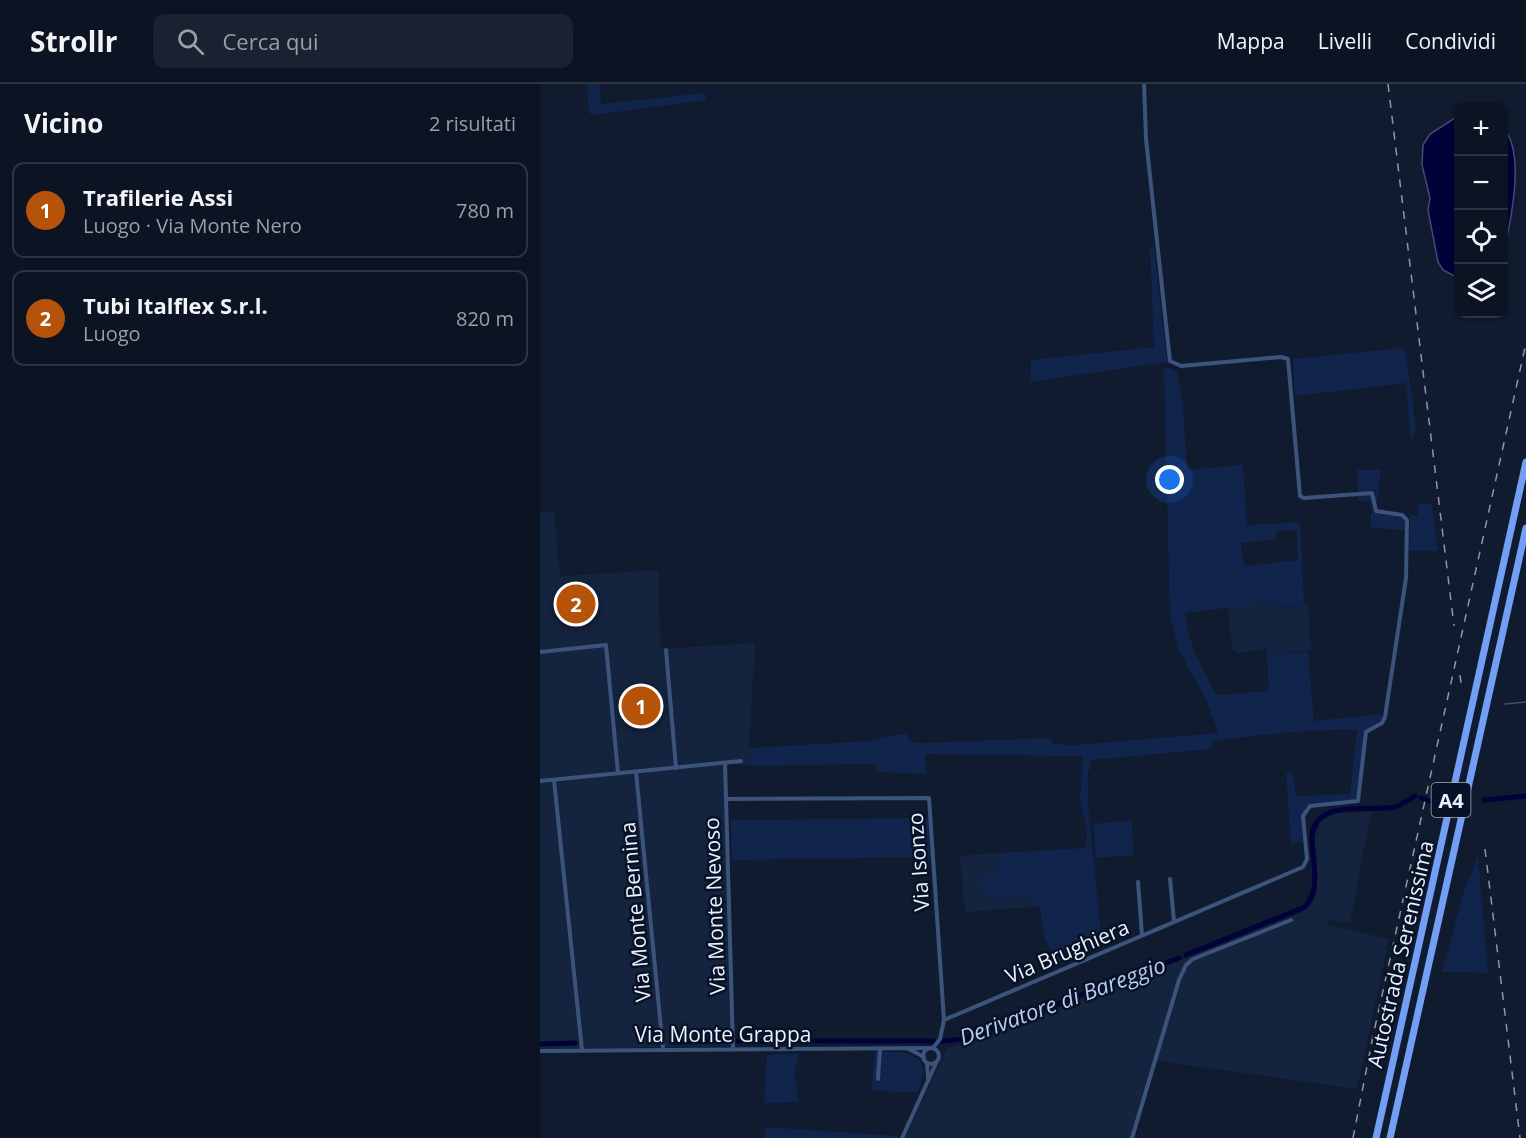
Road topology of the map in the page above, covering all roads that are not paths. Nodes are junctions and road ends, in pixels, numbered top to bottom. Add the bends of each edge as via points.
1 (1144, 84) edge
2 (1526, 462) edge
3 (1526, 528) edge
4 (666, 650) dead end
5 (540, 652) edge
6 (741, 761) dead end
7 (725, 763) junction
8 (676, 768) junction
9 (636, 772) junction
10 (618, 773) junction
11 (554, 780) junction
12 (540, 781) edge
13 (726, 799) junction
14 (1170, 879) dead end
15 (1138, 882) dead end
16 (1291, 920) dead end
17 (1174, 921) junction
18 (1142, 935) junction
19 (944, 1020) junction
20 (940, 1039) junction
21 (733, 1048) junction
22 (880, 1048) junction
23 (907, 1048) junction
24 (931, 1048) junction
25 (663, 1049) junction
26 (582, 1050) junction
27 (540, 1051) edge
28 (938, 1053) junction
29 (925, 1059) junction
30 (937, 1060) junction
31 (878, 1079) dead end
32 (927, 1083) junction
33 (902, 1138) edge
34 (1132, 1138) edge
35 (1376, 1138) edge
36 (1390, 1138) edge

1 - 17 street, Via Brughiera via 1146,139 1170,361 1181,366 1288,359 1300,496 1372,492 1376,511 1402,515 1408,525 1406,578 1386,711 1382,723 1369,728 1365,735 1359,799 1305,809 1304,867
2 - 35 highway, Autostrada Serenissima / A4
3 - 36 highway, Autostrada Serenissima / A4
4 - 8 street
5 - 10 street via 606,645
6 - 7 street
7 - 8 street
7 - 13 street, Via Monte Nevoso
8 - 9 street
9 - 10 street
9 - 25 street, Via Monte Bernina
10 - 11 street
11 - 12 street
11 - 26 street
13 - 19 street, Via Isonzo via 929,798
13 - 21 street, Via Monte Nevoso
14 - 17 street
15 - 18 street
16 - 34 street via 1186,965
17 - 18 street, Via Brughiera
18 - 19 street, Via Brughiera
19 - 20 street
20 - 24 street
20 - 28 street
21 - 22 street, Via Monte Grappa
21 - 25 street, Via Monte Grappa
22 - 23 street, Via Monte Grappa
22 - 31 street
23 - 24 street, Via Monte Grappa
23 - 29 street, Via Monte Grappa
24 - 28 street
24 - 29 street
25 - 26 street, Via Monte Grappa
26 - 27 street, Via Monte Grappa
28 - 30 street
29 - 30 street via 933,1063
29 - 32 street
30 - 32 street
32 - 33 street

